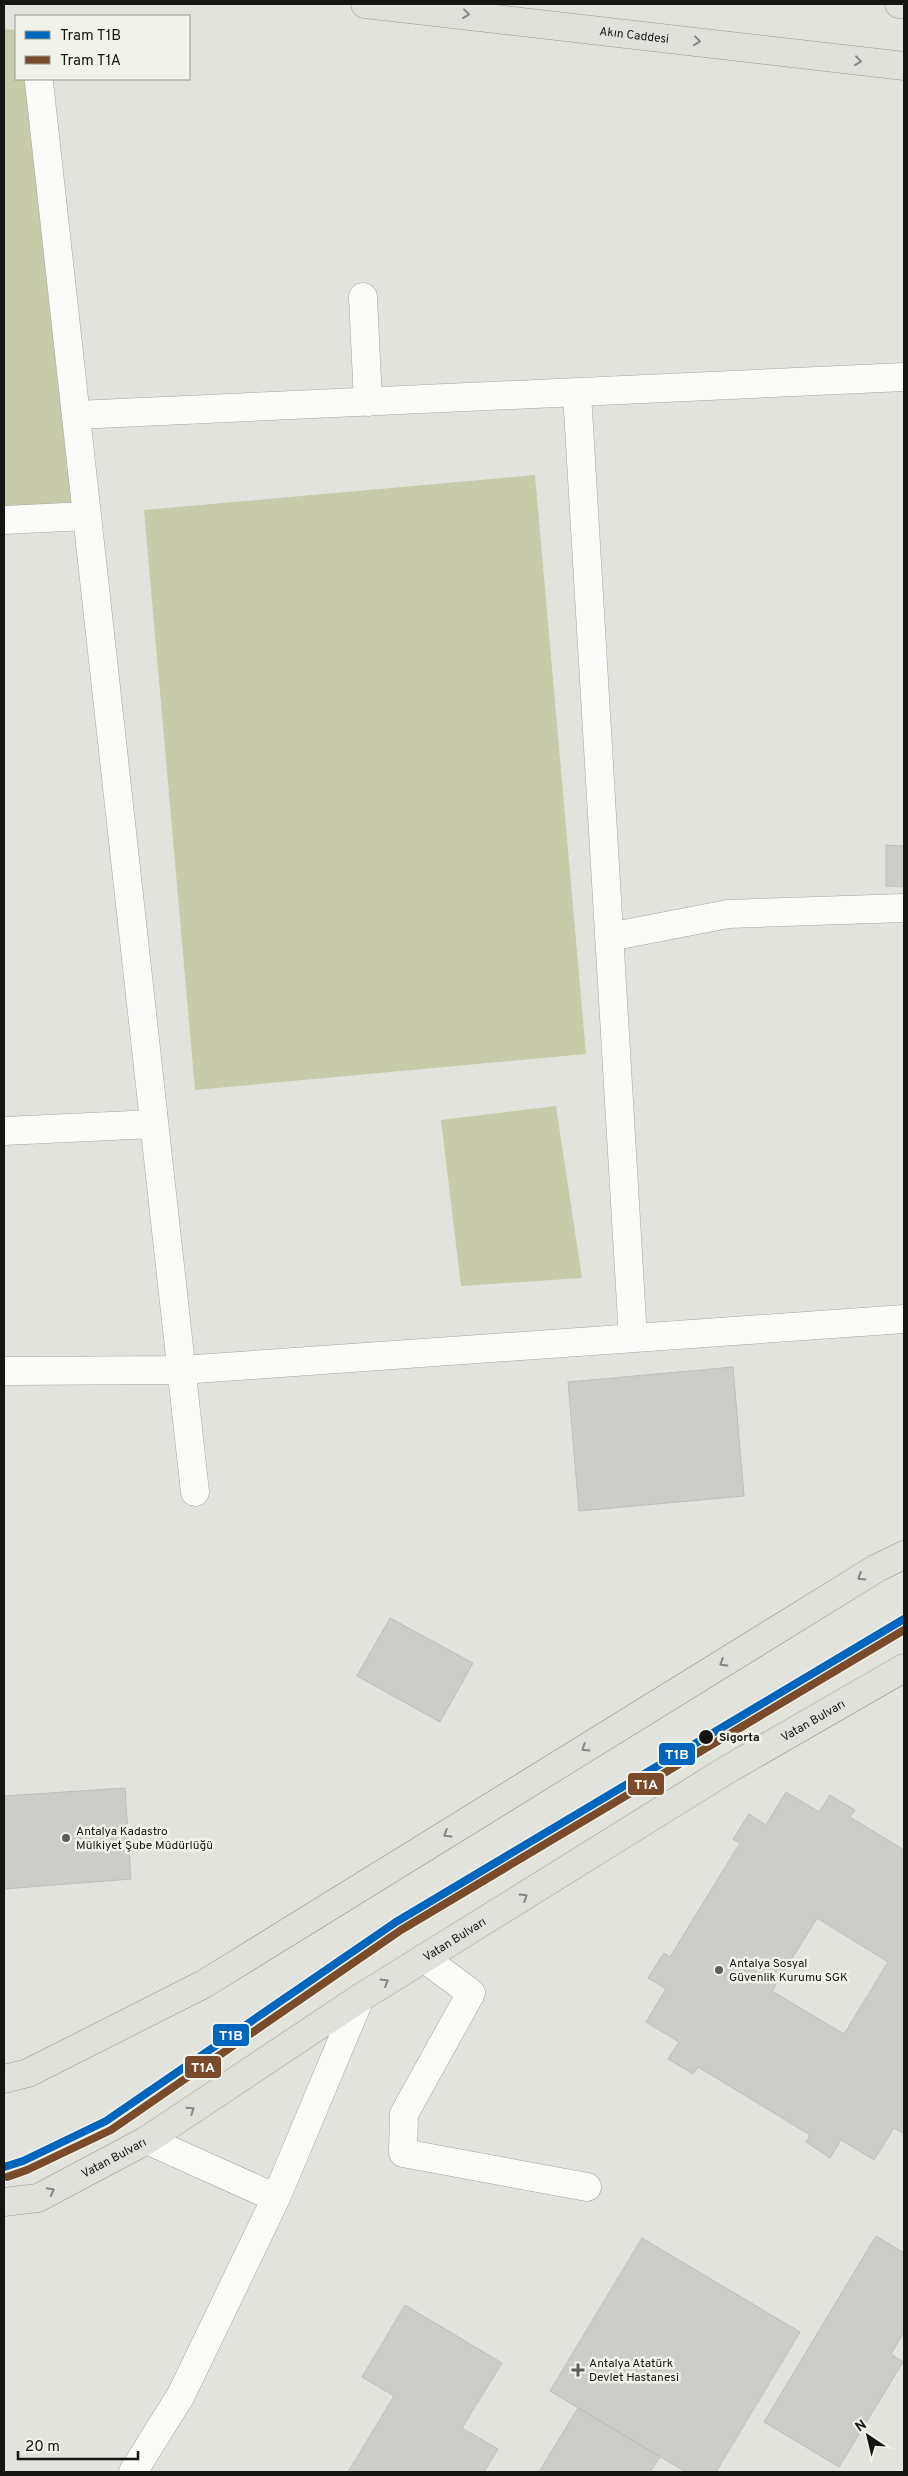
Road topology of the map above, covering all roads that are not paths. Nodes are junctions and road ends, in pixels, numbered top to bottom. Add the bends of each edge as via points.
1 (365, 4) edge
2 (899, 4) edge
3 (904, 4) edge
4 (904, 66) edge
5 (39, 82) dead end
6 (363, 297) dead end
7 (904, 377) edge
8 (577, 392) junction
9 (368, 402) junction
10 (76, 415) junction
11 (87, 516) junction
12 (4, 520) edge
13 (904, 908) edge
14 (609, 937) junction
15 (154, 1124) junction
16 (4, 1131) edge
17 (904, 1319) edge
18 (633, 1338) junction
19 (181, 1370) junction
20 (4, 1371) edge
21 (195, 1492) dead end
22 (904, 1555) edge
23 (904, 1668) edge
24 (424, 1958) junction
25 (360, 1998) junction
26 (4, 2079) edge
27 (147, 2140) junction
28 (587, 2187) dead end
29 (276, 2198) junction
30 (4, 2202) edge
31 (133, 2472) edge

1 -> 4 main road, Akın Caddesi
2 - 3 main road
5 - 10 street
6 - 9 street
7 - 8 street
8 - 9 street
8 - 14 street
9 - 10 street
10 - 11 street
11 - 12 street
11 - 15 street
13 - 14 street via 728,914
14 - 18 street
15 - 16 street
15 - 19 street
17 - 18 street
18 - 19 street
19 - 20 street
19 - 21 street
22 -> 26 main road via 877,1568 204,1984 28,2073
24 -> 23 main road, Vatan Bulvarı via 725,1771
25 -> 24 main road, Vatan Bulvarı
24 - 28 street via 471,1993 404,2114 403,2153
27 -> 25 main road, Vatan Bulvarı
25 - 29 street
27 - 29 street
30 -> 27 main road, Vatan Bulvarı via 38,2198
29 - 31 street via 181,2395

